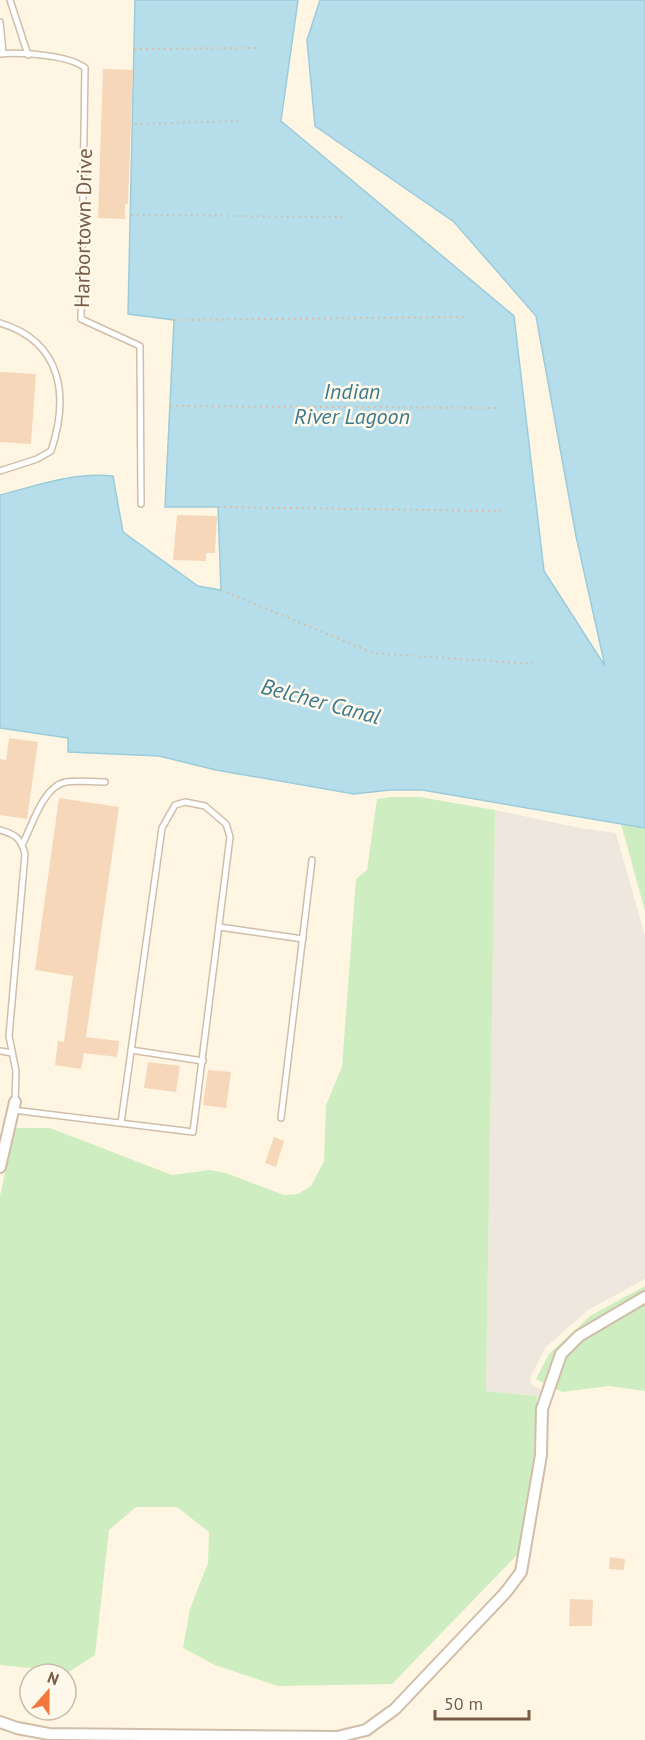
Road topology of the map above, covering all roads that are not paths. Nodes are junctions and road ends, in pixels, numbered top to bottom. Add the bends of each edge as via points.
1 (10, 0) edge
2 (0, 22) edge
3 (1, 54) edge
4 (28, 56) junction
5 (0, 323) edge
6 (0, 471) edge
7 (141, 504) dead end
8 (105, 782) dead end
9 (0, 830) edge
10 (23, 843) junction
11 (312, 860) dead end
12 (219, 927) junction
13 (303, 939) junction
14 (131, 1050) junction
15 (0, 1051) edge
16 (12, 1053) junction
17 (203, 1061) junction
18 (14, 1106) junction
19 (281, 1119) dead end
20 (121, 1123) junction
21 (0, 1167) edge
22 (645, 1297) edge
23 (0, 1722) edge

1 - 4 lane
2 - 3 lane, Harbortown Drive
3 - 4 lane, Harbortown Drive
4 - 7 lane, Harbortown Drive via 62,56 85,68 81,319 140,346
5 - 6 lane via 34,340 59,377 58,430 51,451
8 - 10 lane via 64,782 57,786 46,797
9 - 10 lane via 15,834
10 - 16 lane via 26,854 9,1036
11 - 13 lane
12 - 13 lane
12 - 14 lane via 230,837 226,824 205,806 185,802 175,806 162,828
12 - 17 lane
13 - 19 lane
14 - 17 lane
14 - 20 lane
15 - 16 lane
16 - 18 lane via 16,1071
17 - 20 lane via 193,1132
18 - 20 lane
18 - 21 street
22 - 23 street via 579,1336 561,1354 542,1409 541,1455 521,1572 395,1709 366,1730 337,1737 49,1734

